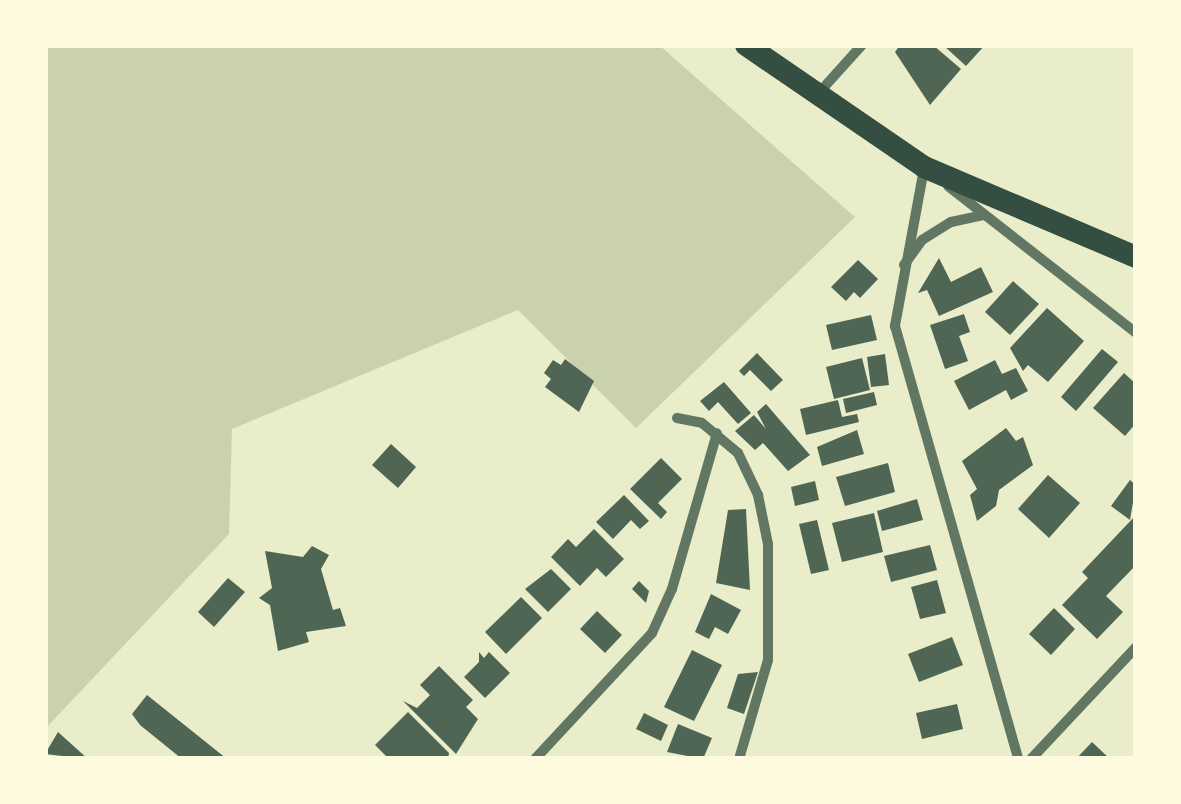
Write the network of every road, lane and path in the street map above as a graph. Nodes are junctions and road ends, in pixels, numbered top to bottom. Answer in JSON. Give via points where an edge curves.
{"nodes":[{"id":1,"x":746,"y":45,"type":"edge"},
{"id":2,"x":862,"y":45,"type":"edge"},
{"id":3,"x":816,"y":96,"type":"junction"},
{"id":4,"x":924,"y":167,"type":"junction"},
{"id":5,"x":984,"y":215,"type":"junction"},
{"id":6,"x":1136,"y":257,"type":"edge"},
{"id":7,"x":902,"y":268,"type":"junction"},
{"id":8,"x":1136,"y":333,"type":"edge"},
{"id":9,"x":677,"y":418,"type":"dead end"},
{"id":10,"x":717,"y":434,"type":"junction"},
{"id":11,"x":1136,"y":647,"type":"edge"},
{"id":12,"x":534,"y":759,"type":"edge"},
{"id":13,"x":739,"y":759,"type":"edge"},
{"id":14,"x":1018,"y":759,"type":"edge"},
{"id":15,"x":1032,"y":759,"type":"edge"}],
"edges":[{"from":1,"to":3,"type":"main road"},
{"from":2,"to":3,"type":"street"},
{"from":3,"to":4,"type":"main road"},
{"from":4,"to":5,"type":"street"},
{"from":4,"to":6,"type":"main road"},
{"from":4,"to":7,"type":"street"},
{"from":5,"to":7,"type":"street","via":[[951,222],[922,240]]},
{"from":5,"to":8,"type":"street"},
{"from":7,"to":14,"type":"street","via":[[899,347]]},
{"from":9,"to":10,"type":"street"},
{"from":10,"to":12,"type":"street","via":[[672,589],[652,633]]},
{"from":10,"to":13,"type":"street","via":[[738,454],[758,495],[768,544],[768,660]]},
{"from":11,"to":15,"type":"street"}]}
